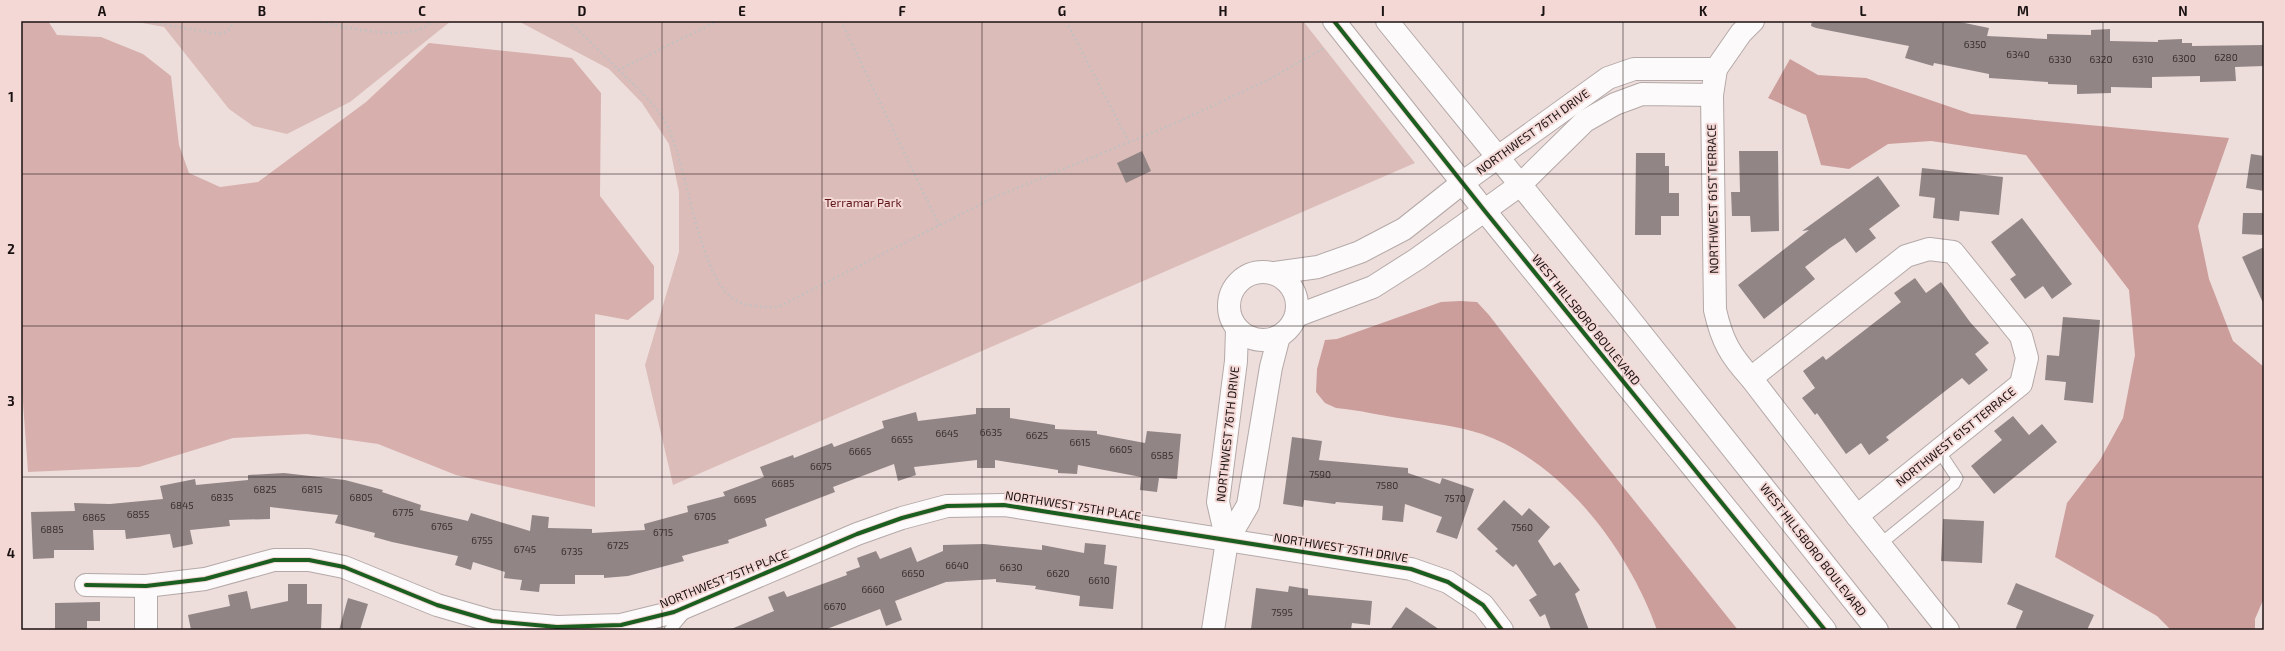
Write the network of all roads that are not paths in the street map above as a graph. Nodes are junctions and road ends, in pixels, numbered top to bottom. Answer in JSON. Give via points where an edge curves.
{"nodes":[{"id":1,"x":1334,"y":21,"type":"edge"},
{"id":2,"x":1387,"y":21,"type":"edge"},
{"id":3,"x":1753,"y":21,"type":"edge"},
{"id":4,"x":1716,"y":69,"type":"junction"},
{"id":5,"x":1712,"y":95,"type":"junction"},
{"id":6,"x":1497,"y":158,"type":"junction"},
{"id":7,"x":1462,"y":183,"type":"junction"},
{"id":8,"x":1520,"y":185,"type":"junction"},
{"id":9,"x":1484,"y":210,"type":"junction"},
{"id":10,"x":1275,"y":273,"type":"junction"},
{"id":11,"x":1296,"y":316,"type":"junction"},
{"id":12,"x":1237,"y":329,"type":"junction"},
{"id":13,"x":1279,"y":336,"type":"junction"},
{"id":14,"x":1751,"y":378,"type":"junction"},
{"id":15,"x":1229,"y":414,"type":"junction"},
{"id":16,"x":1262,"y":420,"type":"junction"},
{"id":17,"x":1939,"y":451,"type":"junction"},
{"id":18,"x":1856,"y":516,"type":"junction"},
{"id":19,"x":1227,"y":541,"type":"junction"},
{"id":20,"x":1879,"y":544,"type":"junction"},
{"id":21,"x":86,"y":585,"type":"dead end"},
{"id":22,"x":146,"y":586,"type":"junction"},
{"id":23,"x":692,"y":605,"type":"junction"},
{"id":24,"x":472,"y":622,"type":"edge"},
{"id":25,"x":146,"y":630,"type":"edge"},
{"id":26,"x":670,"y":630,"type":"edge"},
{"id":27,"x":1214,"y":630,"type":"edge"},
{"id":28,"x":1502,"y":630,"type":"edge"},
{"id":29,"x":1825,"y":630,"type":"edge"},
{"id":30,"x":1877,"y":630,"type":"edge"},
{"id":31,"x":1948,"y":630,"type":"edge"}],
"edges":[{"from":1,"to":7,"type":"street","name":"WEST HILLSBORO BOULEVARD"},
{"from":2,"to":6,"type":"street","name":"WEST HILLSBORO BOULEVARD"},
{"from":3,"to":4,"type":"street","name":"NORTHWEST 61ST TERRACE","via":[[1741,33]]},
{"from":4,"to":5,"type":"street","name":"NORTHWEST 61ST TERRACE"},
{"from":4,"to":6,"type":"street","name":"NORTHWEST 76TH DRIVE","via":[[1634,69],[1608,78]]},
{"from":5,"to":8,"type":"street","name":"NORTHWEST 76TH DRIVE","via":[[1642,94],[1615,104],[1585,122]]},
{"from":5,"to":14,"type":"street","name":"NORTHWEST 61ST TERRACE","via":[[1715,310],[1721,336],[1735,361]]},
{"from":6,"to":7,"type":"street","name":"NORTHWEST 76TH DRIVE"},
{"from":6,"to":8,"type":"street","name":"WEST HILLSBORO BOULEVARD"},
{"from":7,"to":9,"type":"street","name":"WEST HILLSBORO BOULEVARD"},
{"from":7,"to":10,"type":"street","name":"NORTHWEST 76TH DRIVE","via":[[1404,229],[1360,252],[1318,267]]},
{"from":8,"to":9,"type":"street","name":"NORTHWEST 76TH DRIVE"},
{"from":8,"to":30,"type":"street","name":"WEST HILLSBORO BOULEVARD"},
{"from":9,"to":11,"type":"street","name":"NORTHWEST 76TH DRIVE","via":[[1373,287]]},
{"from":9,"to":29,"type":"street","name":"WEST HILLSBORO BOULEVARD"},
{"from":10,"to":11,"type":"street","via":[[1285,278],[1296,295]]},
{"from":10,"to":12,"type":"street","via":[[1252,272],[1234,286],[1228,308]]},
{"from":11,"to":13,"type":"street","via":[[1287,331]]},
{"from":12,"to":13,"type":"street","via":[[1257,340]]},
{"from":12,"to":15,"type":"street","name":"NORTHWEST 76TH DRIVE","via":[[1236,361]]},
{"from":13,"to":16,"type":"street"},
{"from":14,"to":17,"type":"street","name":"NORTHWEST 61ST TERRACE","via":[[1906,256],[1930,249],[1953,252],[2021,336],[2027,358],[2021,384]]},
{"from":14,"to":18,"type":"street","name":"NORTHWEST 61ST TERRACE"},
{"from":15,"to":16,"type":"street"},
{"from":15,"to":19,"type":"street","name":"NORTHWEST 76TH DRIVE","via":[[1218,502]]},
{"from":16,"to":19,"type":"street","via":[[1248,505]]},
{"from":17,"to":18,"type":"street","name":"NORTHWEST 61ST TERRACE"},
{"from":17,"to":20,"type":"lane","via":[[1957,478],[1954,484]]},
{"from":18,"to":20,"type":"street","name":"NORTHWEST 61ST TERRACE"},
{"from":19,"to":23,"type":"street","name":"NORTHWEST 75TH PLACE","via":[[1004,505],[947,506],[856,534]]},
{"from":19,"to":27,"type":"street"},
{"from":19,"to":28,"type":"street","name":"NORTHWEST 75TH DRIVE","via":[[1411,569],[1448,582],[1483,605]]},
{"from":20,"to":31,"type":"street","name":"NORTHWEST 61ST TERRACE"},
{"from":21,"to":22,"type":"street","name":"NORTHWEST 75TH PLACE"},
{"from":22,"to":24,"type":"street","name":"NORTHWEST 75TH PLACE","via":[[205,579],[274,560],[309,560],[344,567],[438,605]]},
{"from":22,"to":25,"type":"street"},
{"from":23,"to":24,"type":"street","name":"NORTHWEST 75TH PLACE","via":[[621,625],[557,627],[492,621]]},
{"from":23,"to":26,"type":"lane"}]}
